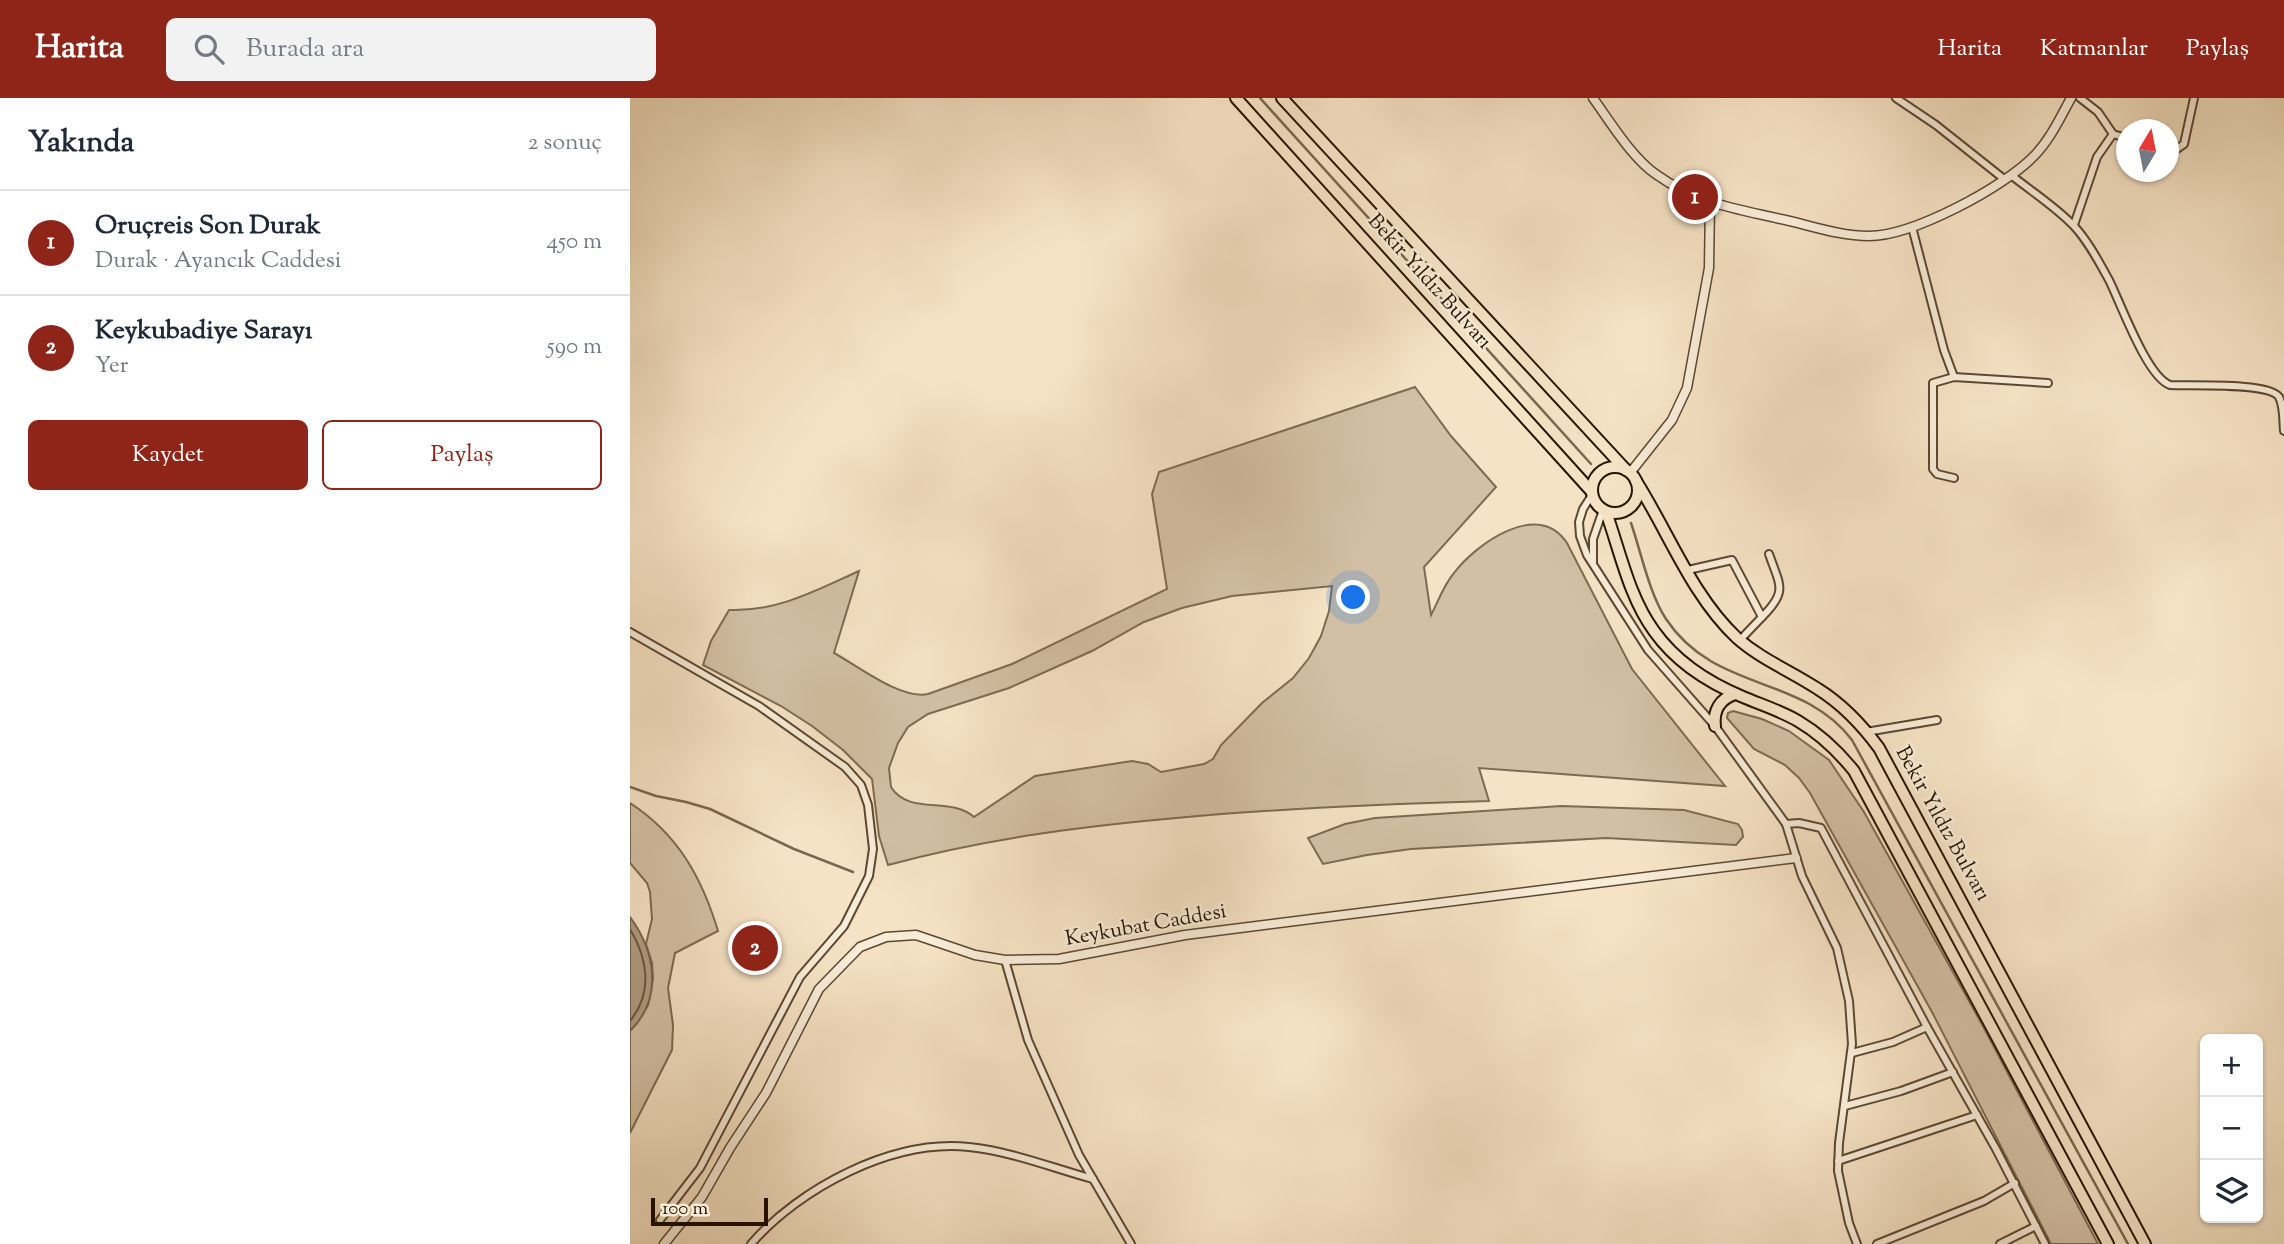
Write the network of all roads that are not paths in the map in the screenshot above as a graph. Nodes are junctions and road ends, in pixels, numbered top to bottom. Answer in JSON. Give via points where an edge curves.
{"nodes":[{"id":1,"x":1236,"y":98,"type":"edge"},
{"id":2,"x":1282,"y":98,"type":"edge"},
{"id":3,"x":1593,"y":98,"type":"edge"},
{"id":4,"x":1896,"y":98,"type":"edge"},
{"id":5,"x":2071,"y":98,"type":"edge"},
{"id":6,"x":2080,"y":98,"type":"edge"},
{"id":7,"x":2194,"y":98,"type":"edge"},
{"id":8,"x":2113,"y":134,"type":"junction"},
{"id":9,"x":2116,"y":135,"type":"edge"},
{"id":10,"x":2179,"y":148,"type":"edge"},
{"id":11,"x":2007,"y":177,"type":"junction"},
{"id":12,"x":1710,"y":203,"type":"junction"},
{"id":13,"x":2074,"y":225,"type":"junction"},
{"id":14,"x":1912,"y":228,"type":"junction"},
{"id":15,"x":1954,"y":377,"type":"junction"},
{"id":16,"x":2048,"y":383,"type":"dead end"},
{"id":17,"x":2284,"y":431,"type":"edge"},
{"id":18,"x":1631,"y":475,"type":"junction"},
{"id":19,"x":1954,"y":478,"type":"dead end"},
{"id":20,"x":1592,"y":493,"type":"junction"},
{"id":21,"x":1604,"y":511,"type":"junction"},
{"id":22,"x":1769,"y":554,"type":"dead end"},
{"id":23,"x":1595,"y":567,"type":"junction"},
{"id":24,"x":1688,"y":570,"type":"junction"},
{"id":25,"x":1762,"y":617,"type":"junction"},
{"id":26,"x":630,"y":632,"type":"edge"},
{"id":27,"x":1740,"y":640,"type":"junction"},
{"id":28,"x":1735,"y":694,"type":"junction"},
{"id":29,"x":1937,"y":720,"type":"dead end"},
{"id":30,"x":1715,"y":726,"type":"junction"},
{"id":31,"x":1866,"y":732,"type":"junction"},
{"id":32,"x":1786,"y":824,"type":"junction"},
{"id":33,"x":1796,"y":858,"type":"junction"},
{"id":34,"x":1005,"y":960,"type":"junction"},
{"id":35,"x":1927,"y":1027,"type":"junction"},
{"id":36,"x":1852,"y":1052,"type":"junction"},
{"id":37,"x":1953,"y":1072,"type":"junction"},
{"id":38,"x":1845,"y":1106,"type":"junction"},
{"id":39,"x":1977,"y":1115,"type":"junction"},
{"id":40,"x":1838,"y":1161,"type":"junction"},
{"id":41,"x":1093,"y":1179,"type":"junction"},
{"id":42,"x":2015,"y":1184,"type":"junction"},
{"id":43,"x":660,"y":1220,"type":"dead end"},
{"id":44,"x":2036,"y":1226,"type":"junction"},
{"id":45,"x":664,"y":1244,"type":"edge"},
{"id":46,"x":751,"y":1244,"type":"edge"},
{"id":47,"x":1131,"y":1244,"type":"edge"},
{"id":48,"x":1857,"y":1244,"type":"edge"},
{"id":49,"x":1877,"y":1244,"type":"edge"},
{"id":50,"x":2000,"y":1244,"type":"edge"},
{"id":51,"x":2045,"y":1244,"type":"edge"},
{"id":52,"x":2108,"y":1244,"type":"edge"},
{"id":53,"x":2145,"y":1244,"type":"edge"}],
"edges":[{"from":1,"to":20,"type":"main road","name":"Bekir Yıldız Bulvarı"},
{"from":2,"to":18,"type":"main road","name":"Bekir Yıldız Bulvarı"},
{"from":3,"to":12,"type":"street","via":[[1654,173]]},
{"from":4,"to":11,"type":"street"},
{"from":5,"to":11,"type":"street","via":[[2040,149]]},
{"from":6,"to":8,"type":"street"},
{"from":7,"to":10,"type":"street","via":[[2184,144]]},
{"from":8,"to":9,"type":"street"},
{"from":8,"to":13,"type":"street","via":[[2097,158]]},
{"from":11,"to":13,"type":"street"},
{"from":11,"to":14,"type":"street"},
{"from":12,"to":14,"type":"street","via":[[1839,233],[1878,235]]},
{"from":12,"to":18,"type":"street","via":[[1709,268],[1690,380],[1672,420]]},
{"from":13,"to":17,"type":"street","via":[[2109,280],[2157,378],[2170,385],[2241,386],[2273,392],[2281,401]]},
{"from":14,"to":15,"type":"street"},
{"from":15,"to":16,"type":"street"},
{"from":15,"to":19,"type":"street","via":[[1936,381],[1931,387],[1933,469]]},
{"from":18,"to":20,"type":"main road","via":[[1611,468],[1601,472]]},
{"from":18,"to":21,"type":"main road","via":[[1638,491],[1633,506],[1619,513]]},
{"from":18,"to":24,"type":"main road","name":"Bekir Yıldız Bulvarı"},
{"from":20,"to":21,"type":"main road"},
{"from":20,"to":23,"type":"street","via":[[1579,529],[1584,550]]},
{"from":21,"to":23,"type":"street","via":[[1592,545]]},
{"from":21,"to":28,"type":"main road","via":[[1634,594],[1654,631],[1693,670]]},
{"from":22,"to":25,"type":"street","via":[[1780,595]]},
{"from":23,"to":30,"type":"street","via":[[1648,650]]},
{"from":24,"to":25,"type":"street","via":[[1732,560]]},
{"from":24,"to":27,"type":"main road","name":"Bekir Yıldız Bulvarı","via":[[1714,613]]},
{"from":25,"to":27,"type":"street"},
{"from":26,"to":43,"type":"street","via":[[759,706],[845,767],[864,791],[873,836],[869,876],[845,926],[800,977],[700,1168]]},
{"from":27,"to":31,"type":"main road","name":"Bekir Yıldız Bulvarı","via":[[1830,697]]},
{"from":28,"to":30,"type":"main road","via":[[1717,707]]},
{"from":28,"to":52,"type":"main road","via":[[1811,729],[1854,771]]},
{"from":29,"to":31,"type":"street"},
{"from":30,"to":32,"type":"street"},
{"from":31,"to":53,"type":"main road","name":"Bekir Yıldız Bulvarı","via":[[1886,760]]},
{"from":32,"to":33,"type":"street"},
{"from":32,"to":35,"type":"street","via":[[1821,828]]},
{"from":33,"to":34,"type":"street","name":"Keykubat Caddesi","via":[[1185,935],[1059,959]]},
{"from":33,"to":36,"type":"street","via":[[1841,960]]},
{"from":34,"to":41,"type":"street","via":[[1028,1040]]},
{"from":34,"to":45,"type":"street","name":"Keykubat Caddesi","via":[[916,935],[886,937],[860,947],[819,989],[766,1093],[702,1197]]},
{"from":35,"to":36,"type":"street"},
{"from":35,"to":37,"type":"street"},
{"from":36,"to":38,"type":"street"},
{"from":37,"to":38,"type":"street"},
{"from":37,"to":39,"type":"street"},
{"from":38,"to":40,"type":"street"},
{"from":39,"to":40,"type":"street"},
{"from":39,"to":42,"type":"street"},
{"from":40,"to":48,"type":"street"},
{"from":41,"to":46,"type":"street","via":[[983,1149],[948,1145],[914,1149],[828,1184],[787,1210]]},
{"from":41,"to":47,"type":"street"},
{"from":42,"to":44,"type":"street"},
{"from":42,"to":49,"type":"street"},
{"from":44,"to":50,"type":"street"},
{"from":44,"to":51,"type":"street"}]}
